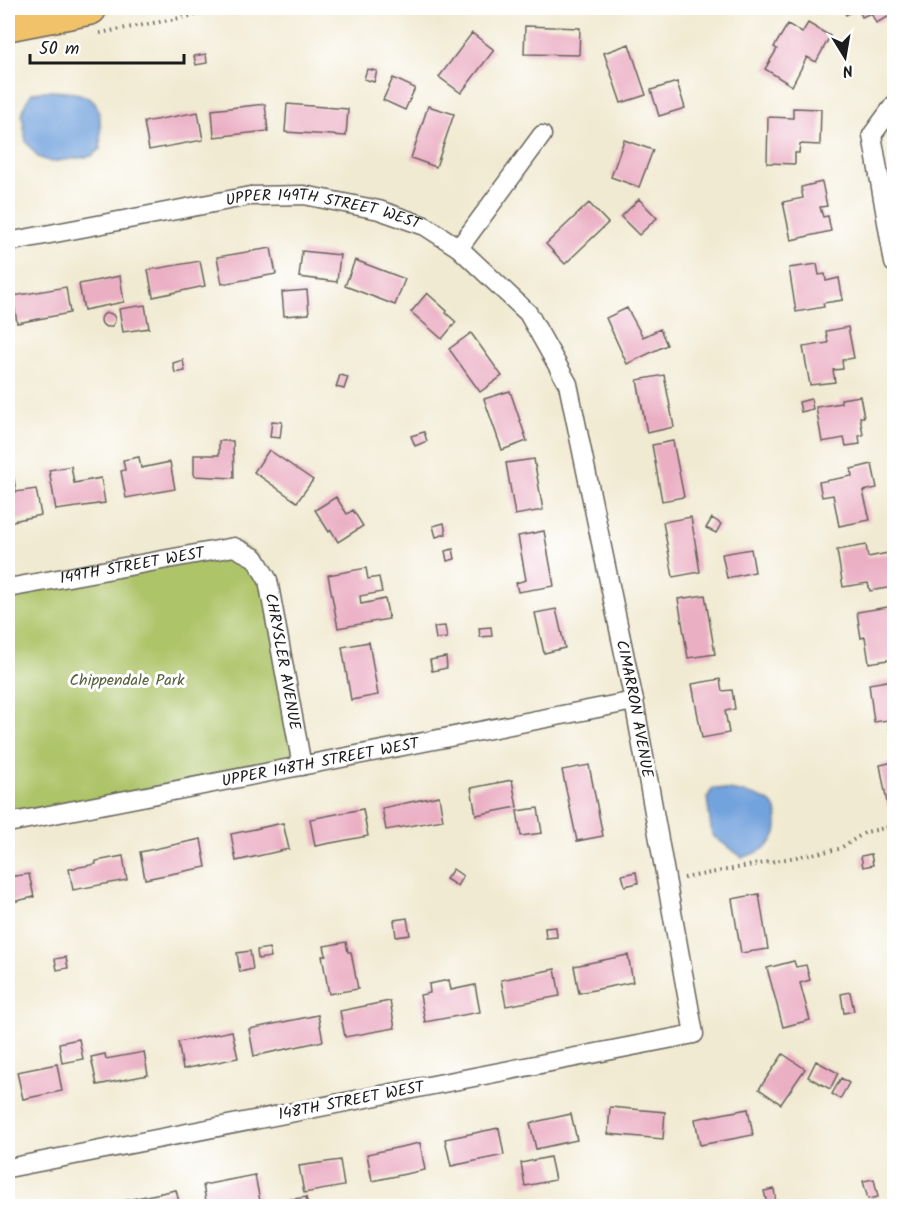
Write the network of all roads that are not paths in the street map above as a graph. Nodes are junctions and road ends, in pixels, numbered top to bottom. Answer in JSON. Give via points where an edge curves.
{"nodes":[{"id":1,"x":94,"y":21,"type":"edge"},
{"id":2,"x":8,"y":24,"type":"edge"},
{"id":3,"x":894,"y":105,"type":"edge"},
{"id":4,"x":542,"y":135,"type":"dead end"},
{"id":5,"x":8,"y":242,"type":"edge"},
{"id":6,"x":459,"y":248,"type":"junction"},
{"id":7,"x":894,"y":263,"type":"edge"},
{"id":8,"x":568,"y":384,"type":"joint"},
{"id":9,"x":255,"y":558,"type":"joint"},
{"id":10,"x":8,"y":588,"type":"edge"},
{"id":11,"x":634,"y":702,"type":"junction"},
{"id":12,"x":302,"y":766,"type":"junction"},
{"id":13,"x":8,"y":823,"type":"edge"},
{"id":14,"x":694,"y":1034,"type":"joint"},
{"id":15,"x":8,"y":1168,"type":"edge"}],
"edges":[{"from":1,"to":2,"type":"highway"},
{"from":3,"to":7,"type":"street","via":[[872,135]]},
{"from":4,"to":6,"type":"street"},
{"from":5,"to":6,"type":"street","name":"UPPER 149TH STREET WEST","via":[[250,196],[304,195],[379,210],[425,226]]},
{"from":6,"to":8,"type":"street","name":"UPPER 149TH STREET WEST","via":[[528,313]]},
{"from":8,"to":11,"type":"street","name":"CIMARRON AVENUE"},
{"from":9,"to":10,"type":"street","name":"149TH STREET WEST","via":[[234,547]]},
{"from":9,"to":12,"type":"street","name":"CHRYSLER AVENUE","via":[[268,580]]},
{"from":11,"to":12,"type":"street","name":"UPPER 148TH STREET WEST"},
{"from":11,"to":14,"type":"street","name":"CIMARRON AVENUE"},
{"from":12,"to":13,"type":"street","name":"UPPER 148TH STREET WEST"},
{"from":14,"to":15,"type":"street","name":"148TH STREET WEST"}]}
